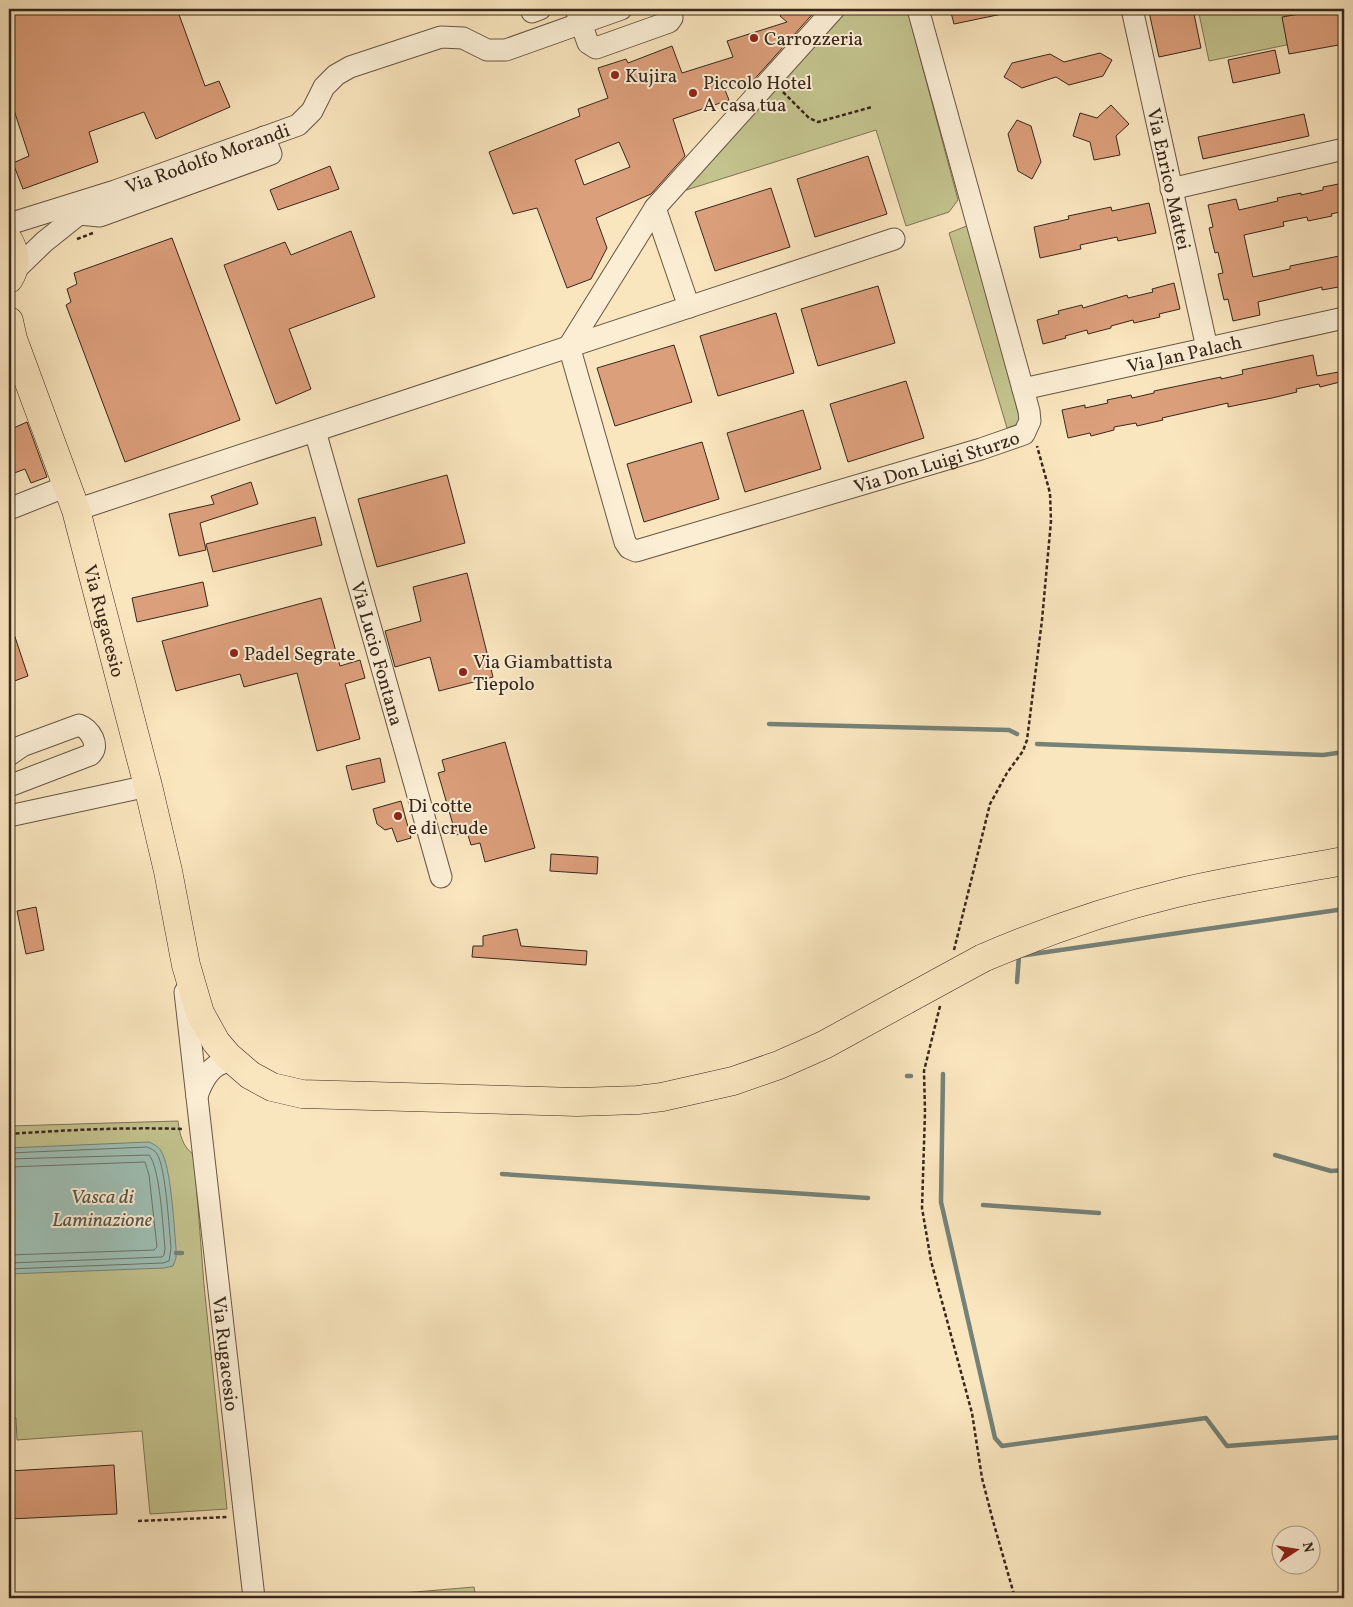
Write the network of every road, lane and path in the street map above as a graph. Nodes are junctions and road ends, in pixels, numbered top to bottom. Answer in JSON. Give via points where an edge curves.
{"nodes":[{"id":1,"x":621,"y":9,"type":"edge"},
{"id":2,"x":668,"y":9,"type":"edge"},
{"id":3,"x":834,"y":9,"type":"edge"},
{"id":4,"x":918,"y":9,"type":"edge"},
{"id":5,"x":1132,"y":9,"type":"edge"},
{"id":6,"x":578,"y":16,"type":"edge"},
{"id":7,"x":771,"y":80,"type":"junction"},
{"id":8,"x":872,"y":107,"type":"dead end"},
{"id":9,"x":1344,"y":149,"type":"edge"},
{"id":10,"x":236,"y":157,"type":"junction"},
{"id":11,"x":1171,"y":189,"type":"junction"},
{"id":12,"x":115,"y":191,"type":"junction"},
{"id":13,"x":655,"y":208,"type":"junction"},
{"id":14,"x":79,"y":214,"type":"junction"},
{"id":15,"x":9,"y":224,"type":"edge"},
{"id":16,"x":894,"y":238,"type":"dead end"},
{"id":17,"x":9,"y":241,"type":"edge"},
{"id":18,"x":10,"y":282,"type":"edge"},
{"id":19,"x":689,"y":307,"type":"junction"},
{"id":20,"x":1344,"y":318,"type":"edge"},
{"id":21,"x":10,"y":331,"type":"edge"},
{"id":22,"x":569,"y":346,"type":"junction"},
{"id":23,"x":1207,"y":348,"type":"junction"},
{"id":24,"x":1023,"y":389,"type":"junction"},
{"id":25,"x":1030,"y":420,"type":"junction"},
{"id":26,"x":315,"y":431,"type":"junction"},
{"id":27,"x":72,"y":498,"type":"junction"},
{"id":28,"x":9,"y":509,"type":"edge"},
{"id":29,"x":9,"y":755,"type":"edge"},
{"id":30,"x":9,"y":786,"type":"edge"},
{"id":31,"x":148,"y":786,"type":"junction"},
{"id":32,"x":9,"y":816,"type":"edge"},
{"id":33,"x":979,"y":842,"type":"dead end"},
{"id":34,"x":1344,"y":861,"type":"edge"},
{"id":35,"x":441,"y":877,"type":"dead end"},
{"id":36,"x":175,"y":909,"type":"junction"},
{"id":37,"x":228,"y":1063,"type":"junction"},
{"id":38,"x":924,"y":1071,"type":"dead end"},
{"id":39,"x":198,"y":1102,"type":"junction"},
{"id":40,"x":200,"y":1129,"type":"junction"},
{"id":41,"x":9,"y":1134,"type":"edge"},
{"id":42,"x":245,"y":1516,"type":"junction"},
{"id":43,"x":138,"y":1521,"type":"dead end"},
{"id":44,"x":254,"y":1598,"type":"edge"},
{"id":45,"x":1015,"y":1598,"type":"edge"}],
"edges":[{"from":1,"to":6,"type":"street"},
{"from":2,"to":6,"type":"street","via":[[672,18],[669,22],[596,48],[588,43]]},
{"from":3,"to":7,"type":"street"},
{"from":4,"to":24,"type":"street","name":"Via Don Luigi Sturzo"},
{"from":5,"to":11,"type":"street","name":"Via Enrico Mattei"},
{"from":6,"to":10,"type":"street","name":"Via Rodolfo Morandi","via":[[506,50],[487,50],[463,38],[440,37],[350,67],[324,87],[312,111],[298,125],[268,146]]},
{"from":7,"to":8,"type":"path","via":[[809,118],[818,122]]},
{"from":7,"to":13,"type":"street"},
{"from":9,"to":11,"type":"street"},
{"from":10,"to":12,"type":"street","name":"Via Rodolfo Morandi"},
{"from":10,"to":14,"type":"street","name":"Via Rodolfo Morandi","via":[[100,216]]},
{"from":11,"to":23,"type":"street","name":"Via Enrico Mattei"},
{"from":12,"to":14,"type":"street","name":"Via Rodolfo Morandi"},
{"from":12,"to":15,"type":"street","name":"Via Rodolfo Morandi"},
{"from":13,"to":19,"type":"street"},
{"from":13,"to":22,"type":"street"},
{"from":14,"to":18,"type":"street","name":"Via Rodolfo Morandi","via":[[38,246]]},
{"from":16,"to":19,"type":"street"},
{"from":17,"to":18,"type":"main road","via":[[15,262]]},
{"from":19,"to":22,"type":"street"},
{"from":20,"to":23,"type":"street","name":"Via Jan Palach"},
{"from":21,"to":27,"type":"main road","name":"Via Rugacesio"},
{"from":22,"to":25,"type":"street","name":"Via Don Luigi Sturzo","via":[[625,542],[632,550],[1019,437]]},
{"from":22,"to":26,"type":"street"},
{"from":23,"to":24,"type":"street","name":"Via Jan Palach"},
{"from":24,"to":25,"type":"street","name":"Via Don Luigi Sturzo"},
{"from":25,"to":33,"type":"path","via":[[1051,506],[1039,645],[1027,740],[990,804]]},
{"from":26,"to":27,"type":"street"},
{"from":26,"to":35,"type":"street","name":"Via Lucio Fontana"},
{"from":27,"to":28,"type":"street"},
{"from":27,"to":31,"type":"main road","name":"Via Rugacesio"},
{"from":29,"to":30,"type":"street","via":[[22,746],[78,725],[89,732],[94,746],[90,755]]},
{"from":31,"to":32,"type":"street"},
{"from":31,"to":36,"type":"main road","name":"Via Rugacesio"},
{"from":34,"to":37,"type":"main road","name":"Via Rugacesio","bridge":true,"via":[[1179,892],[1060,928],[983,958],[824,1045],[772,1068],[710,1087],[638,1100],[577,1102],[302,1094],[265,1084]]},
{"from":36,"to":37,"type":"main road","name":"Via Rugacesio","via":[[186,966],[200,1014]]},
{"from":36,"to":39,"type":"street","name":"Via Rugacesio"},
{"from":37,"to":39,"type":"street","via":[[209,1072]]},
{"from":38,"to":45,"type":"path","via":[[922,1208],[931,1261],[972,1413],[982,1478]]},
{"from":39,"to":40,"type":"street","name":"Via Rugacesio"},
{"from":40,"to":41,"type":"path","via":[[134,1128]]},
{"from":40,"to":42,"type":"street","name":"Via Rugacesio"},
{"from":42,"to":43,"type":"path"},
{"from":42,"to":44,"type":"street","name":"Via Rugacesio"}]}
